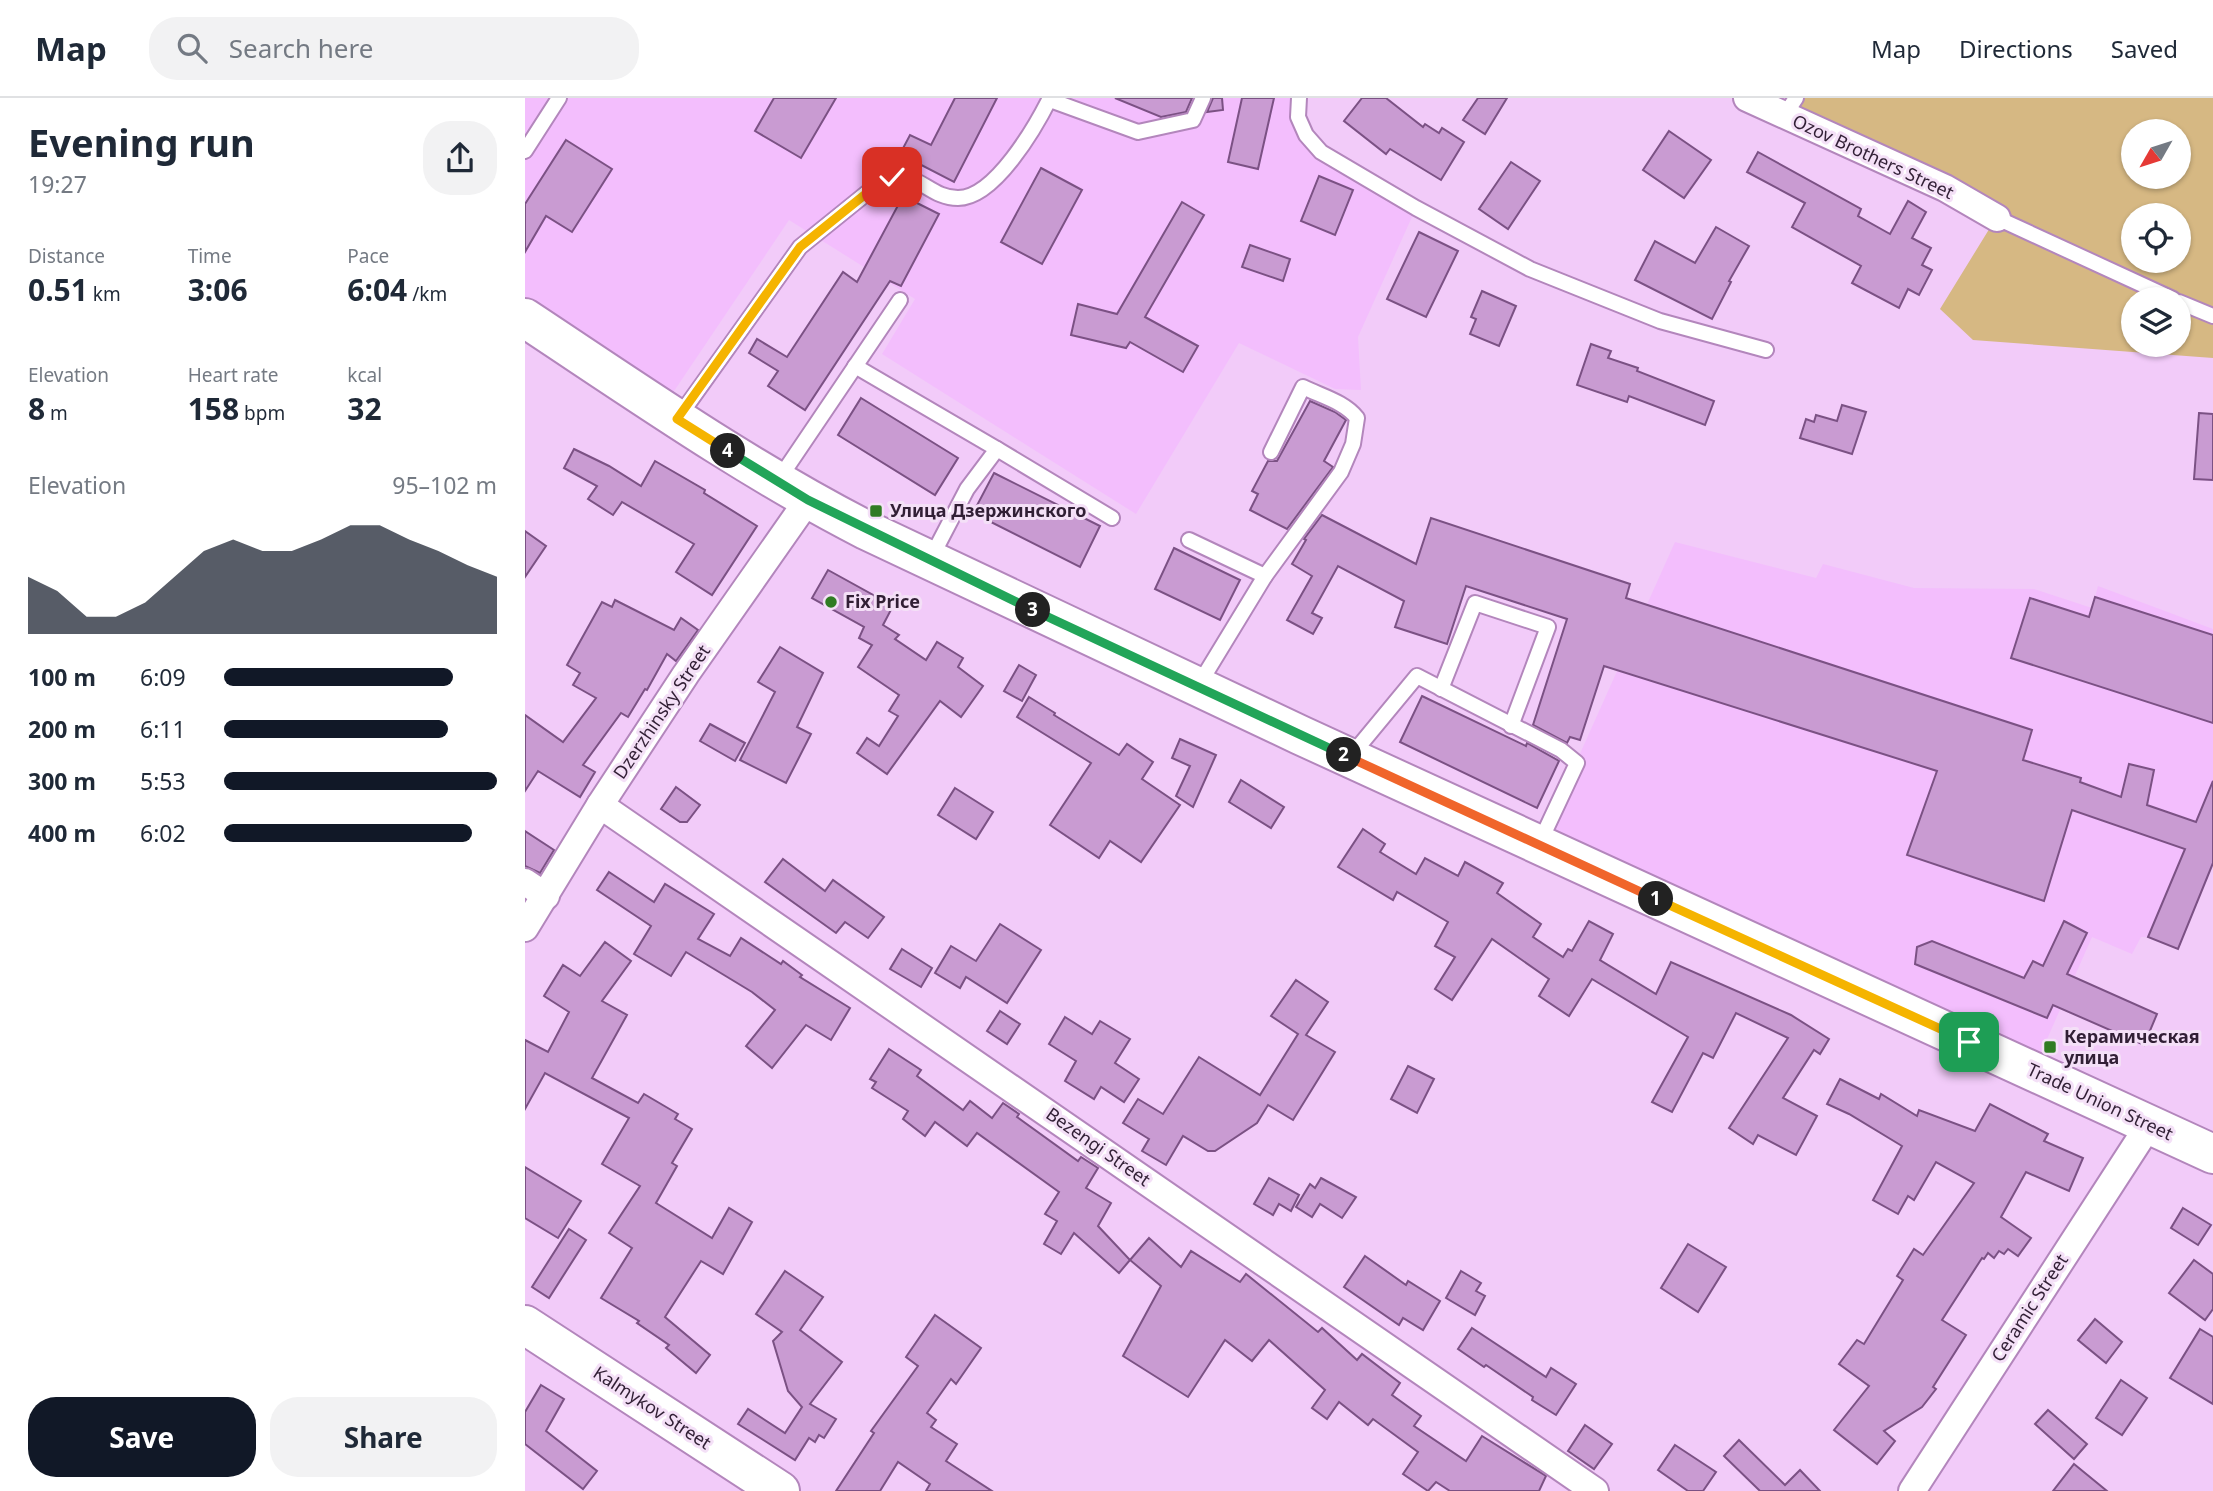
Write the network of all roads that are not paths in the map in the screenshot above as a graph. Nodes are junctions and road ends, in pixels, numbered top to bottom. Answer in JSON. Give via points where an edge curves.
{"nodes":[{"id":1,"x":559,"y":98,"type":"edge"},
{"id":2,"x":1203,"y":98,"type":"edge"},
{"id":3,"x":1299,"y":98,"type":"edge"},
{"id":4,"x":1747,"y":98,"type":"edge"},
{"id":5,"x":1050,"y":99,"type":"edge"},
{"id":6,"x":1790,"y":107,"type":"edge"},
{"id":7,"x":525,"y":151,"type":"edge"},
{"id":8,"x":1997,"y":218,"type":"joint"},
{"id":9,"x":2147,"y":287,"type":"edge"},
{"id":10,"x":900,"y":300,"type":"dead end"},
{"id":11,"x":2191,"y":307,"type":"edge"},
{"id":12,"x":2213,"y":316,"type":"edge"},
{"id":13,"x":525,"y":318,"type":"edge"},
{"id":14,"x":1766,"y":350,"type":"dead end"},
{"id":15,"x":855,"y":366,"type":"junction"},
{"id":16,"x":677,"y":419,"type":"junction"},
{"id":17,"x":997,"y":449,"type":"junction"},
{"id":18,"x":1271,"y":452,"type":"dead end"},
{"id":19,"x":792,"y":491,"type":"junction"},
{"id":20,"x":1112,"y":518,"type":"dead end"},
{"id":21,"x":1189,"y":540,"type":"dead end"},
{"id":22,"x":930,"y":561,"type":"junction"},
{"id":23,"x":1265,"y":576,"type":"junction"},
{"id":24,"x":1197,"y":687,"type":"junction"},
{"id":25,"x":1441,"y":689,"type":"junction"},
{"id":26,"x":1511,"y":726,"type":"junction"},
{"id":27,"x":1349,"y":758,"type":"junction"},
{"id":28,"x":600,"y":805,"type":"junction"},
{"id":29,"x":1539,"y":845,"type":"junction"},
{"id":30,"x":536,"y":889,"type":"edge"},
{"id":31,"x":525,"y":928,"type":"edge"},
{"id":32,"x":2149,"y":1125,"type":"junction"},
{"id":33,"x":2213,"y":1154,"type":"edge"},
{"id":34,"x":525,"y":1325,"type":"edge"},
{"id":35,"x":780,"y":1491,"type":"edge"},
{"id":36,"x":1595,"y":1491,"type":"edge"},
{"id":37,"x":1912,"y":1491,"type":"edge"}],
"edges":[{"from":1,"to":7,"type":"lane"},
{"from":2,"to":5,"type":"lane","via":[[1193,120],[1138,132]]},
{"from":3,"to":14,"type":"lane","via":[[1298,117],[1305,135],[1321,152],[1416,208],[1530,269],[1660,321]]},
{"from":4,"to":6,"type":"street","name":"Ozov Brothers Street"},
{"from":5,"to":16,"type":"lane","via":[[1011,161],[973,195],[958,198],[906,177],[892,177],[800,247]]},
{"from":6,"to":8,"type":"street","name":"Ozov Brothers Street"},
{"from":8,"to":9,"type":"lane"},
{"from":10,"to":15,"type":"lane"},
{"from":11,"to":12,"type":"lane"},
{"from":13,"to":16,"type":"street","name":"Trade Union Street"},
{"from":15,"to":17,"type":"lane"},
{"from":15,"to":19,"type":"lane"},
{"from":16,"to":19,"type":"street","name":"Trade Union Street"},
{"from":17,"to":20,"type":"lane"},
{"from":17,"to":22,"type":"lane","via":[[967,489]]},
{"from":18,"to":23,"type":"lane","via":[[1303,387],[1349,407],[1357,418],[1353,444],[1341,472]]},
{"from":19,"to":22,"type":"street","name":"Trade Union Street"},
{"from":19,"to":28,"type":"street","name":"Dzerzhinsky Street","via":[[686,674]]},
{"from":21,"to":23,"type":"lane"},
{"from":22,"to":24,"type":"street","name":"Trade Union Street"},
{"from":23,"to":24,"type":"lane"},
{"from":24,"to":27,"type":"street","name":"Trade Union Street"},
{"from":25,"to":26,"type":"lane"},
{"from":25,"to":26,"type":"lane","via":[[1475,603],[1548,627]]},
{"from":25,"to":27,"type":"lane","via":[[1417,676]]},
{"from":26,"to":29,"type":"lane","via":[[1561,750],[1577,763]]},
{"from":27,"to":29,"type":"street","name":"Trade Union Street"},
{"from":28,"to":30,"type":"street","name":"Dzerzhinsky Street"},
{"from":28,"to":36,"type":"street","name":"Bezengi Street"},
{"from":29,"to":32,"type":"street","name":"Trade Union Street"},
{"from":30,"to":31,"type":"street","name":"Dzerzhinsky Street"},
{"from":32,"to":33,"type":"street","name":"Trade Union Street"},
{"from":32,"to":37,"type":"street","name":"Ceramic Street"},
{"from":34,"to":35,"type":"street","name":"Kalmykov Street"}]}
